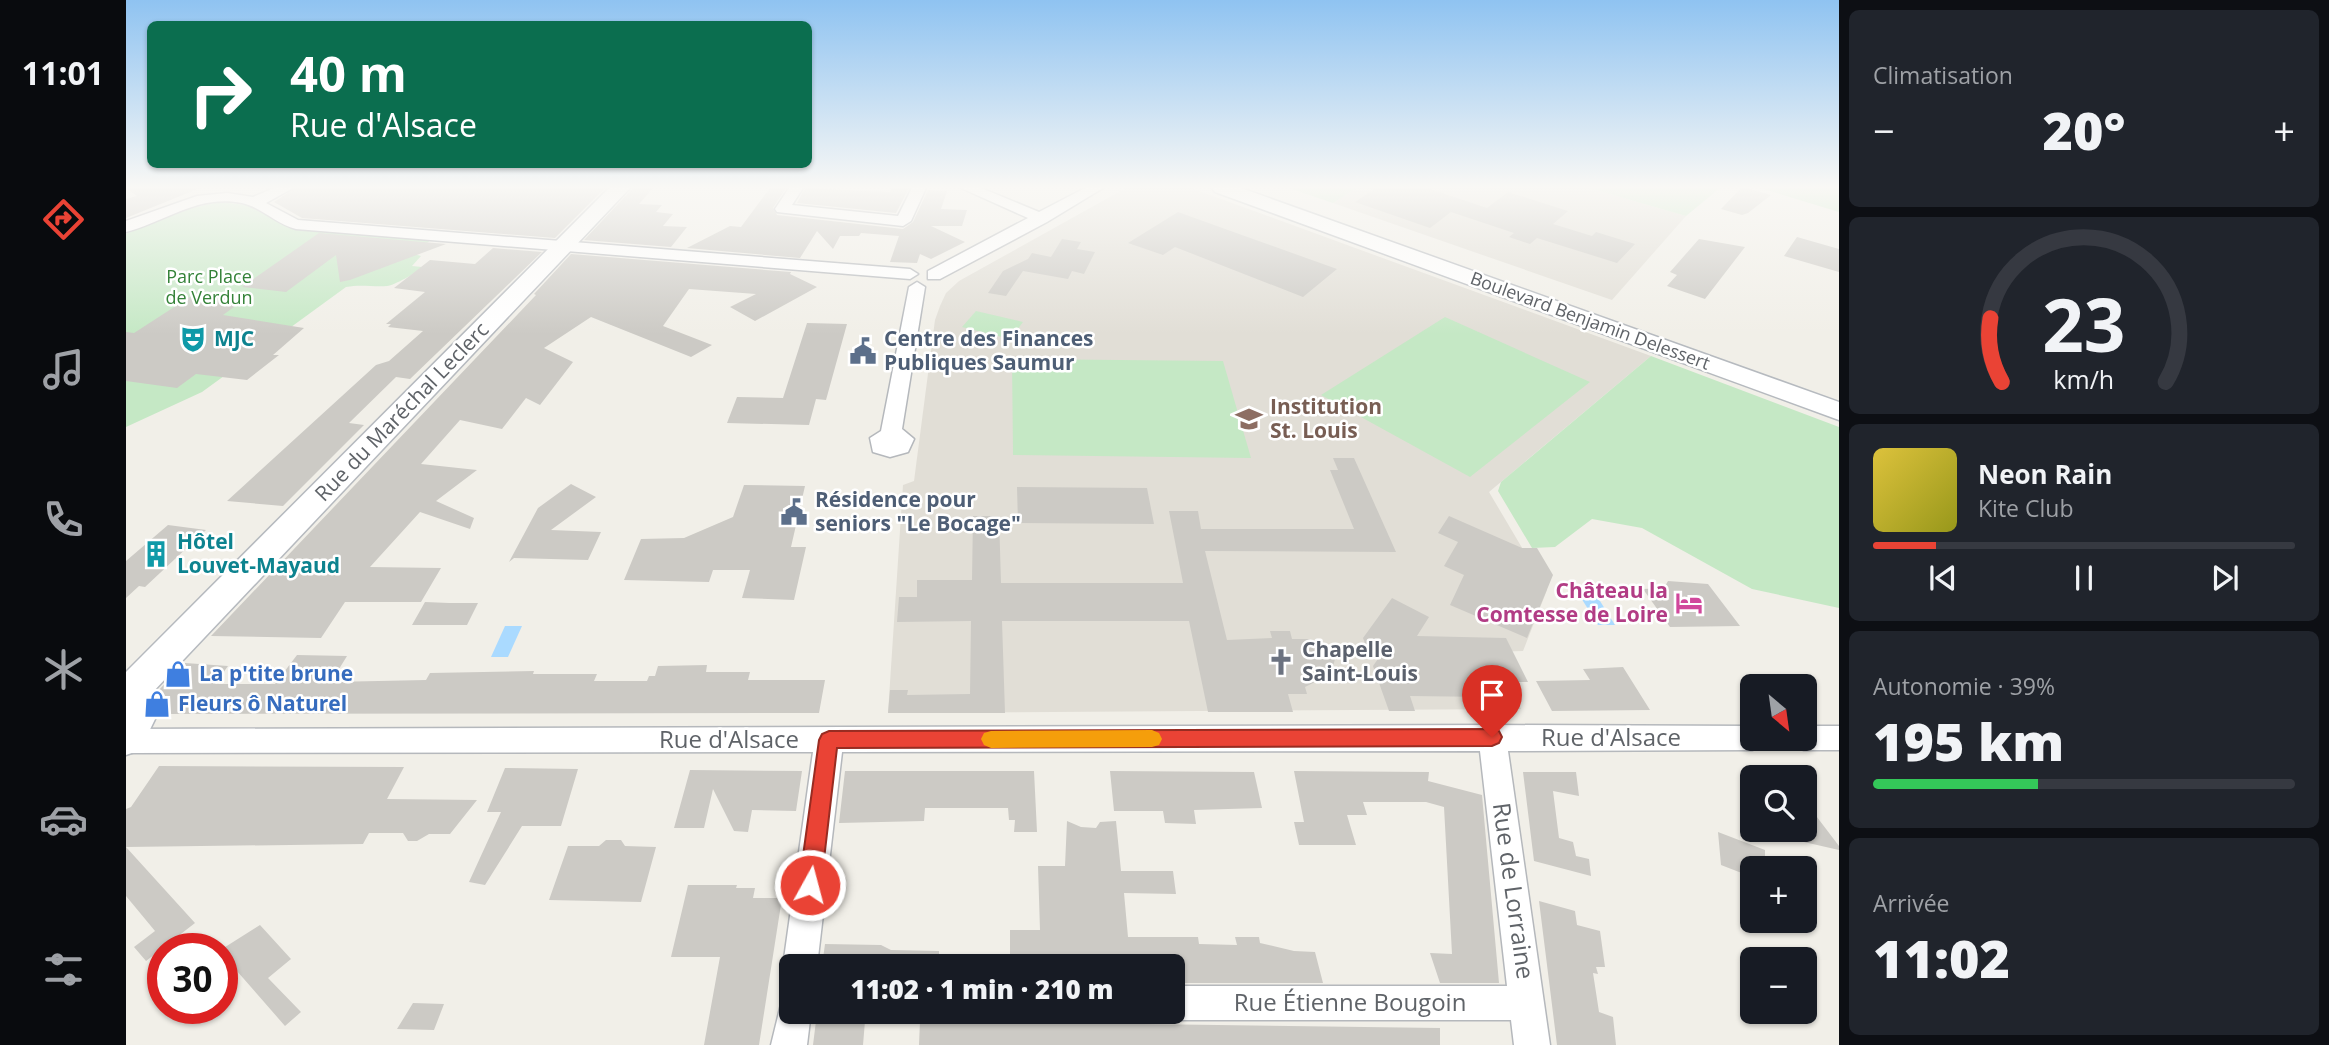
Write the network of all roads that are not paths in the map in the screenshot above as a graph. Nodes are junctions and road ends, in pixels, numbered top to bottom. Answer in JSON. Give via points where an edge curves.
{"nodes":[{"id":1,"x":468,"y":237,"type":"edge"},
{"id":2,"x":573,"y":237,"type":"edge"},
{"id":3,"x":1008,"y":237,"type":"edge"},
{"id":4,"x":1357,"y":237,"type":"edge"},
{"id":5,"x":1394,"y":237,"type":"edge"},
{"id":6,"x":566,"y":244,"type":"junction"},
{"id":7,"x":914,"y":281,"type":"junction"},
{"id":8,"x":1839,"y":395,"type":"edge"},
{"id":9,"x":1839,"y":412,"type":"edge"},
{"id":10,"x":891,"y":434,"type":"dead end"},
{"id":11,"x":126,"y":696,"type":"edge"},
{"id":12,"x":1492,"y":737,"type":"junction"},
{"id":13,"x":1740,"y":738,"type":"edge"},
{"id":14,"x":1817,"y":738,"type":"edge"},
{"id":15,"x":1839,"y":738,"type":"edge"},
{"id":16,"x":126,"y":740,"type":"edge"},
{"id":17,"x":829,"y":740,"type":"junction"},
{"id":18,"x":802,"y":954,"type":"edge"},
{"id":19,"x":1185,"y":1003,"type":"edge"},
{"id":20,"x":1528,"y":1003,"type":"junction"},
{"id":21,"x":792,"y":1024,"type":"edge"},
{"id":22,"x":789,"y":1045,"type":"edge"},
{"id":23,"x":1532,"y":1045,"type":"edge"}],
"edges":[{"from":1,"to":6,"type":"street"},
{"from":2,"to":6,"type":"main road","name":"Rue du Maréchal Leclerc"},
{"from":3,"to":7,"type":"street","via":[[934,275],[932,284]]},
{"from":4,"to":9,"type":"main road","name":"Boulevard Benjamin Delessert"},
{"from":5,"to":8,"type":"main road","name":"Boulevard Benjamin Delessert"},
{"from":6,"to":7,"type":"street"},
{"from":6,"to":11,"type":"main road","name":"Rue du Maréchal Leclerc"},
{"from":7,"to":10,"type":"street"},
{"from":11,"to":16,"type":"main road","via":[[136,702],[139,713]]},
{"from":12,"to":13,"type":"street","name":"Rue d'Alsace"},
{"from":12,"to":17,"type":"street","name":"Rue d'Alsace"},
{"from":12,"to":20,"type":"street","name":"Rue de Lorraine"},
{"from":14,"to":15,"type":"street"},
{"from":16,"to":17,"type":"street","name":"Rue d'Alsace"},
{"from":17,"to":18,"type":"street"},
{"from":19,"to":20,"type":"street","name":"Rue Étienne Bougoin"},
{"from":20,"to":23,"type":"street","name":"Rue de Lorraine"},
{"from":21,"to":22,"type":"street"}]}
